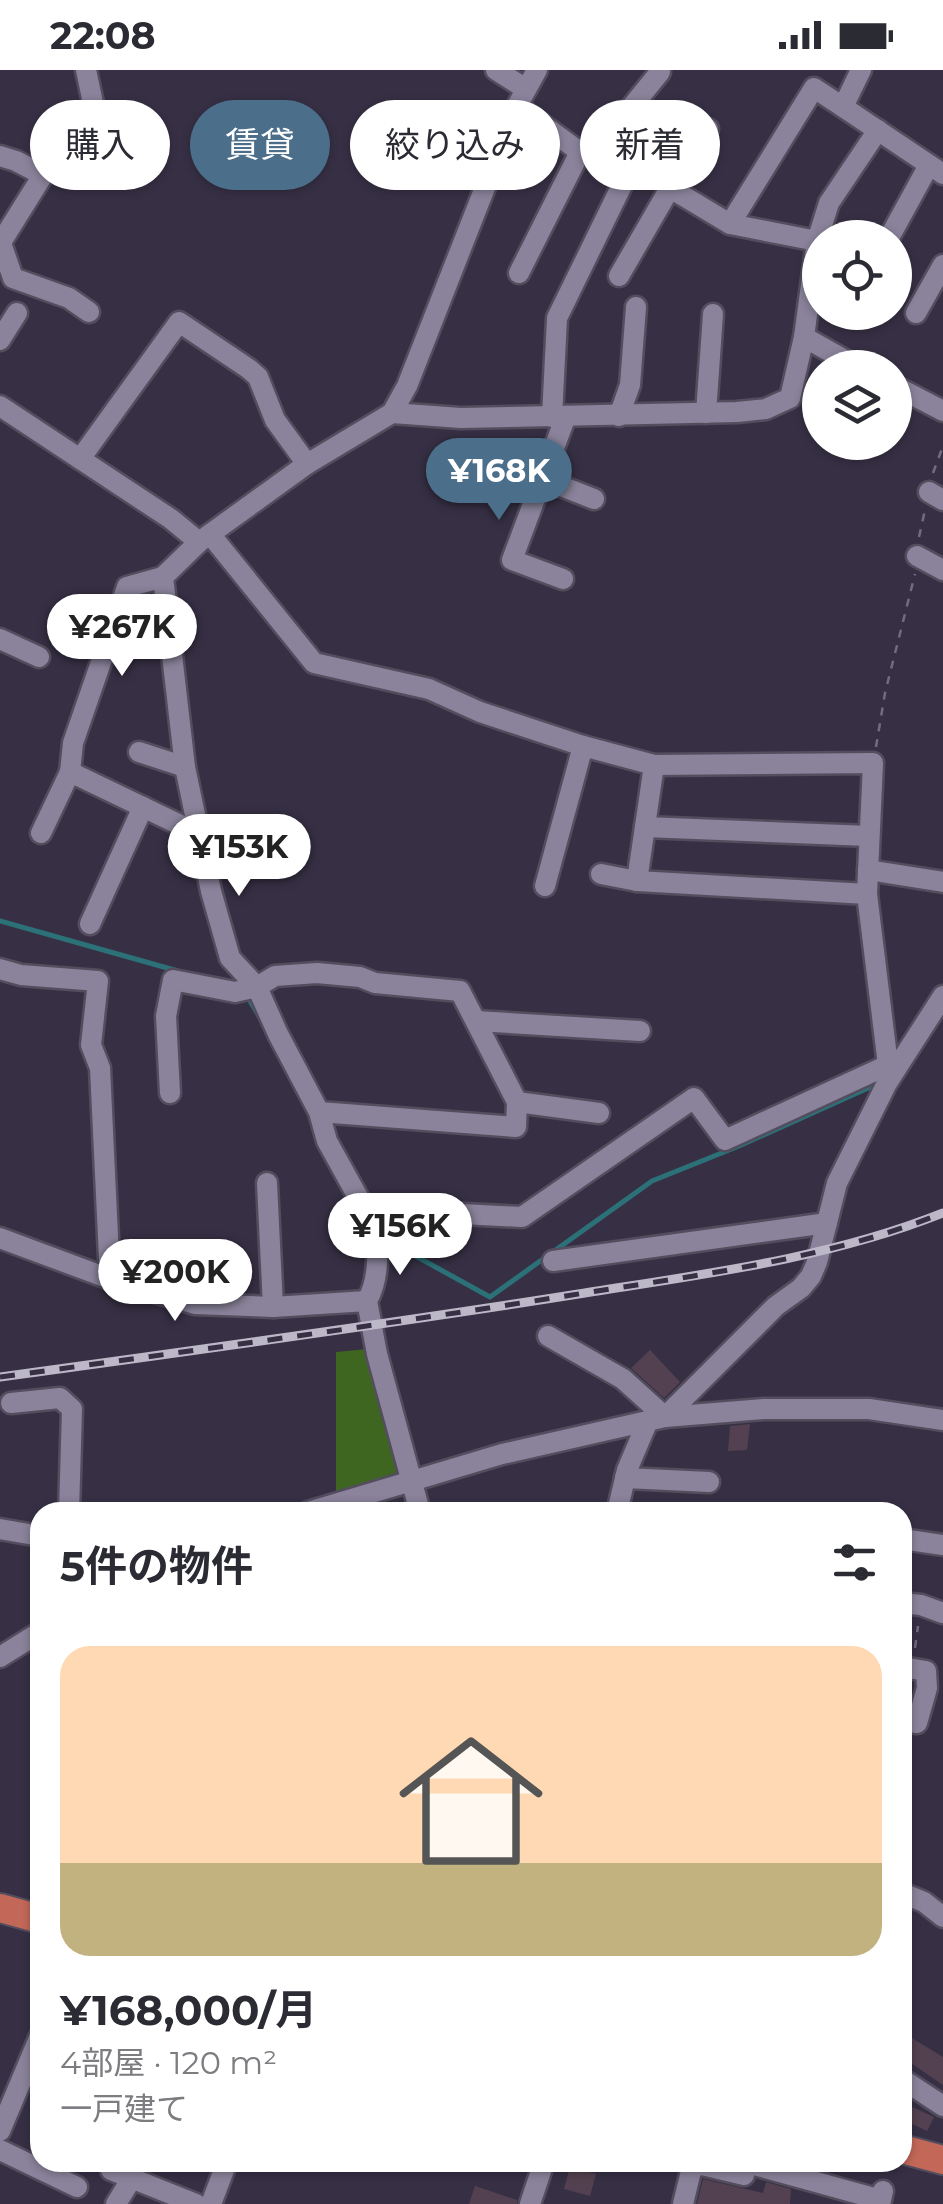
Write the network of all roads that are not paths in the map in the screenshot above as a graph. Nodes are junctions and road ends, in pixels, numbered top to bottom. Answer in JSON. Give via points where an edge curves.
{"nodes":[{"id":1,"x":86,"y":70,"type":"edge"},
{"id":2,"x":496,"y":70,"type":"edge"},
{"id":3,"x":538,"y":70,"type":"edge"},
{"id":4,"x":861,"y":70,"type":"edge"},
{"id":5,"x":660,"y":72,"type":"edge"},
{"id":6,"x":522,"y":98,"type":"junction"},
{"id":7,"x":92,"y":100,"type":"edge"},
{"id":8,"x":635,"y":100,"type":"edge"},
{"id":9,"x":843,"y":107,"type":"junction"},
{"id":10,"x":878,"y":130,"type":"junction"},
{"id":11,"x":580,"y":145,"type":"edge"},
{"id":12,"x":0,"y":156,"type":"edge"},
{"id":13,"x":580,"y":166,"type":"edge"},
{"id":14,"x":30,"y":168,"type":"edge"},
{"id":15,"x":936,"y":170,"type":"edge"},
{"id":16,"x":34,"y":190,"type":"edge"},
{"id":17,"x":620,"y":190,"type":"edge"},
{"id":18,"x":669,"y":190,"type":"edge"},
{"id":19,"x":673,"y":190,"type":"edge"},
{"id":20,"x":824,"y":220,"type":"edge"},
{"id":21,"x":902,"y":220,"type":"edge"},
{"id":22,"x":730,"y":224,"type":"junction"},
{"id":23,"x":802,"y":238,"type":"edge"},
{"id":24,"x":0,"y":244,"type":"edge"},
{"id":25,"x":943,"y":265,"type":"edge"},
{"id":26,"x":518,"y":273,"type":"dead end"},
{"id":27,"x":619,"y":276,"type":"dead end"},
{"id":28,"x":636,"y":306,"type":"dead end"},
{"id":29,"x":89,"y":312,"type":"dead end"},
{"id":30,"x":17,"y":313,"type":"dead end"},
{"id":31,"x":916,"y":313,"type":"dead end"},
{"id":32,"x":713,"y":314,"type":"dead end"},
{"id":33,"x":805,"y":330,"type":"edge"},
{"id":34,"x":804,"y":336,"type":"junction"},
{"id":35,"x":0,"y":340,"type":"edge"},
{"id":36,"x":828,"y":350,"type":"edge"},
{"id":37,"x":912,"y":394,"type":"edge"},
{"id":38,"x":0,"y":406,"type":"edge"},
{"id":39,"x":943,"y":410,"type":"edge"},
{"id":40,"x":392,"y":413,"type":"junction"},
{"id":41,"x":706,"y":413,"type":"junction"},
{"id":42,"x":619,"y":416,"type":"junction"},
{"id":43,"x":559,"y":417,"type":"junction"},
{"id":44,"x":80,"y":459,"type":"junction"},
{"id":45,"x":307,"y":464,"type":"junction"},
{"id":46,"x":542,"y":479,"type":"junction"},
{"id":47,"x":594,"y":499,"type":"dead end"},
{"id":48,"x":205,"y":538,"type":"junction"},
{"id":49,"x":917,"y":556,"type":"road end"},
{"id":50,"x":943,"y":570,"type":"edge"},
{"id":51,"x":163,"y":577,"type":"junction"},
{"id":52,"x":563,"y":579,"type":"dead end"},
{"id":53,"x":0,"y":640,"type":"edge"},
{"id":54,"x":39,"y":657,"type":"dead end"},
{"id":55,"x":583,"y":746,"type":"junction"},
{"id":56,"x":139,"y":752,"type":"dead end"},
{"id":57,"x":654,"y":765,"type":"junction"},
{"id":58,"x":186,"y":766,"type":"junction"},
{"id":59,"x":70,"y":772,"type":"junction"},
{"id":60,"x":144,"y":807,"type":"junction"},
{"id":61,"x":645,"y":827,"type":"junction"},
{"id":62,"x":41,"y":833,"type":"dead end"},
{"id":63,"x":200,"y":834,"type":"junction"},
{"id":64,"x":868,"y":836,"type":"junction"},
{"id":65,"x":868,"y":870,"type":"junction"},
{"id":66,"x":601,"y":874,"type":"dead end"},
{"id":67,"x":637,"y":882,"type":"junction"},
{"id":68,"x":943,"y":882,"type":"edge"},
{"id":69,"x":545,"y":886,"type":"dead end"},
{"id":70,"x":868,"y":894,"type":"junction"},
{"id":71,"x":90,"y":924,"type":"dead end"},
{"id":72,"x":0,"y":969,"type":"edge"},
{"id":73,"x":249,"y":989,"type":"junction"},
{"id":74,"x":943,"y":996,"type":"edge"},
{"id":75,"x":476,"y":1021,"type":"junction"},
{"id":76,"x":640,"y":1031,"type":"dead end"},
{"id":77,"x":890,"y":1073,"type":"junction"},
{"id":78,"x":170,"y":1093,"type":"dead end"},
{"id":79,"x":518,"y":1102,"type":"junction"},
{"id":80,"x":319,"y":1112,"type":"junction"},
{"id":81,"x":598,"y":1113,"type":"dead end"},
{"id":82,"x":267,"y":1183,"type":"dead end"},
{"id":83,"x":828,"y":1223,"type":"junction"},
{"id":84,"x":372,"y":1225,"type":"junction"},
{"id":85,"x":0,"y":1238,"type":"edge"},
{"id":86,"x":553,"y":1261,"type":"dead end"},
{"id":87,"x":110,"y":1279,"type":"junction"},
{"id":88,"x":367,"y":1301,"type":"junction"},
{"id":89,"x":273,"y":1307,"type":"junction"},
{"id":90,"x":548,"y":1336,"type":"dead end"},
{"id":91,"x":11,"y":1403,"type":"dead end"},
{"id":92,"x":656,"y":1420,"type":"junction"},
{"id":93,"x":943,"y":1420,"type":"edge"},
{"id":94,"x":625,"y":1478,"type":"junction"},
{"id":95,"x":413,"y":1480,"type":"junction"},
{"id":96,"x":709,"y":1482,"type":"dead end"},
{"id":97,"x":69,"y":1502,"type":"edge"},
{"id":98,"x":341,"y":1502,"type":"edge"},
{"id":99,"x":418,"y":1502,"type":"edge"},
{"id":100,"x":619,"y":1502,"type":"edge"},
{"id":101,"x":0,"y":1530,"type":"edge"},
{"id":102,"x":30,"y":1534,"type":"edge"},
{"id":103,"x":912,"y":1540,"type":"edge"},
{"id":104,"x":943,"y":1544,"type":"edge"},
{"id":105,"x":912,"y":1604,"type":"edge"},
{"id":106,"x":943,"y":1613,"type":"edge"},
{"id":107,"x":30,"y":1638,"type":"edge"},
{"id":108,"x":0,"y":1657,"type":"edge"},
{"id":109,"x":912,"y":1669,"type":"edge"},
{"id":110,"x":912,"y":1722,"type":"edge"},
{"id":111,"x":912,"y":1897,"type":"edge"},
{"id":112,"x":0,"y":1908,"type":"edge"},
{"id":113,"x":30,"y":1916,"type":"edge"},
{"id":114,"x":943,"y":1917,"type":"edge"},
{"id":115,"x":30,"y":2078,"type":"edge"},
{"id":116,"x":912,"y":2086,"type":"edge"},
{"id":117,"x":943,"y":2106,"type":"edge"},
{"id":118,"x":0,"y":2130,"type":"edge"},
{"id":119,"x":0,"y":2150,"type":"edge"},
{"id":120,"x":912,"y":2152,"type":"edge"},
{"id":121,"x":943,"y":2160,"type":"edge"},
{"id":122,"x":30,"y":2164,"type":"edge"},
{"id":123,"x":48,"y":2172,"type":"edge"},
{"id":124,"x":116,"y":2172,"type":"edge"},
{"id":125,"x":223,"y":2172,"type":"edge"},
{"id":126,"x":541,"y":2172,"type":"edge"},
{"id":127,"x":692,"y":2172,"type":"edge"},
{"id":128,"x":781,"y":2172,"type":"edge"},
{"id":129,"x":132,"y":2178,"type":"junction"},
{"id":130,"x":78,"y":2186,"type":"dead end"},
{"id":131,"x":874,"y":2197,"type":"edge"},
{"id":132,"x":116,"y":2204,"type":"edge"},
{"id":133,"x":196,"y":2204,"type":"edge"},
{"id":134,"x":211,"y":2204,"type":"edge"},
{"id":135,"x":530,"y":2204,"type":"edge"},
{"id":136,"x":683,"y":2204,"type":"edge"}],
"edges":[{"from":1,"to":7,"type":"street"},
{"from":2,"to":6,"type":"street"},
{"from":3,"to":6,"type":"street"},
{"from":4,"to":9,"type":"street"},
{"from":5,"to":8,"type":"street"},
{"from":6,"to":11,"type":"street"},
{"from":6,"to":40,"type":"street"},
{"from":9,"to":10,"type":"street"},
{"from":9,"to":22,"type":"street","via":[[814,88]]},
{"from":10,"to":15,"type":"street"},
{"from":10,"to":20,"type":"street"},
{"from":12,"to":14,"type":"street"},
{"from":13,"to":26,"type":"street"},
{"from":15,"to":21,"type":"street"},
{"from":16,"to":24,"type":"street"},
{"from":17,"to":43,"type":"street","via":[[557,318]]},
{"from":18,"to":27,"type":"street"},
{"from":19,"to":22,"type":"street"},
{"from":22,"to":23,"type":"street"},
{"from":24,"to":29,"type":"street","via":[[13,278]]},
{"from":25,"to":31,"type":"street"},
{"from":28,"to":42,"type":"street","via":[[630,385]]},
{"from":30,"to":35,"type":"street"},
{"from":32,"to":41,"type":"street"},
{"from":33,"to":34,"type":"street"},
{"from":34,"to":36,"type":"street"},
{"from":34,"to":41,"type":"street","via":[[790,398],[766,409]]},
{"from":37,"to":39,"type":"street"},
{"from":38,"to":44,"type":"street"},
{"from":40,"to":43,"type":"street"},
{"from":40,"to":45,"type":"street"},
{"from":41,"to":42,"type":"street"},
{"from":42,"to":43,"type":"street"},
{"from":43,"to":46,"type":"street"},
{"from":44,"to":45,"type":"street","via":[[179,322],[258,377],[275,420]]},
{"from":44,"to":48,"type":"street"},
{"from":45,"to":48,"type":"street"},
{"from":46,"to":47,"type":"street"},
{"from":46,"to":52,"type":"street","via":[[512,560]]},
{"from":48,"to":51,"type":"street"},
{"from":48,"to":55,"type":"street","via":[[314,663],[429,689]]},
{"from":49,"to":50,"type":"street"},
{"from":51,"to":58,"type":"street"},
{"from":51,"to":59,"type":"street","via":[[127,587],[73,743]]},
{"from":53,"to":54,"type":"street"},
{"from":55,"to":57,"type":"street"},
{"from":55,"to":69,"type":"street"},
{"from":56,"to":58,"type":"street"},
{"from":57,"to":61,"type":"street"},
{"from":57,"to":64,"type":"street","via":[[873,763]]},
{"from":58,"to":63,"type":"street"},
{"from":59,"to":60,"type":"street"},
{"from":59,"to":62,"type":"street"},
{"from":60,"to":63,"type":"street"},
{"from":60,"to":71,"type":"street"},
{"from":61,"to":64,"type":"street"},
{"from":61,"to":67,"type":"street"},
{"from":63,"to":73,"type":"street","via":[[230,958]]},
{"from":64,"to":65,"type":"street"},
{"from":65,"to":68,"type":"street"},
{"from":65,"to":70,"type":"street"},
{"from":66,"to":67,"type":"street"},
{"from":67,"to":70,"type":"street"},
{"from":70,"to":77,"type":"street"},
{"from":72,"to":87,"type":"street","via":[[98,981],[91,1045],[100,1068]]},
{"from":73,"to":75,"type":"street","via":[[275,976],[317,974],[460,991]]},
{"from":73,"to":78,"type":"street","via":[[172,980],[166,1016]]},
{"from":73,"to":80,"type":"street"},
{"from":74,"to":77,"type":"street"},
{"from":75,"to":76,"type":"street"},
{"from":75,"to":79,"type":"street"},
{"from":77,"to":83,"type":"street","via":[[837,1184]]},
{"from":77,"to":84,"type":"street","via":[[726,1140],[694,1098],[522,1217]]},
{"from":79,"to":80,"type":"street","via":[[516,1126]]},
{"from":79,"to":81,"type":"street"},
{"from":80,"to":84,"type":"street","via":[[327,1141]]},
{"from":82,"to":89,"type":"street"},
{"from":83,"to":86,"type":"street"},
{"from":83,"to":92,"type":"street","via":[[818,1262],[801,1288]]},
{"from":84,"to":88,"type":"street","via":[[375,1276]]},
{"from":85,"to":87,"type":"street"},
{"from":87,"to":89,"type":"street","via":[[195,1304]]},
{"from":88,"to":89,"type":"street"},
{"from":88,"to":95,"type":"street"},
{"from":90,"to":92,"type":"street","via":[[623,1379]]},
{"from":91,"to":97,"type":"street","via":[[60,1398],[72,1409]]},
{"from":92,"to":93,"type":"street","via":[[764,1409],[868,1409]]},
{"from":92,"to":94,"type":"street"},
{"from":92,"to":95,"type":"street"},
{"from":94,"to":96,"type":"street"},
{"from":94,"to":100,"type":"street"},
{"from":95,"to":98,"type":"street"},
{"from":95,"to":99,"type":"street"},
{"from":101,"to":102,"type":"street"},
{"from":103,"to":104,"type":"street"},
{"from":105,"to":106,"type":"street"},
{"from":107,"to":108,"type":"street"},
{"from":109,"to":110,"type":"street","via":[[926,1671],[927,1688]]},
{"from":111,"to":114,"type":"street"},
{"from":112,"to":113,"type":"highway"},
{"from":115,"to":118,"type":"street"},
{"from":116,"to":117,"type":"street"},
{"from":119,"to":122,"type":"street"},
{"from":120,"to":121,"type":"highway"},
{"from":123,"to":130,"type":"street"},
{"from":124,"to":129,"type":"street"},
{"from":125,"to":134,"type":"street"},
{"from":126,"to":135,"type":"street"},
{"from":127,"to":136,"type":"street"},
{"from":128,"to":131,"type":"street"},
{"from":129,"to":132,"type":"street"},
{"from":129,"to":133,"type":"street"}]}
